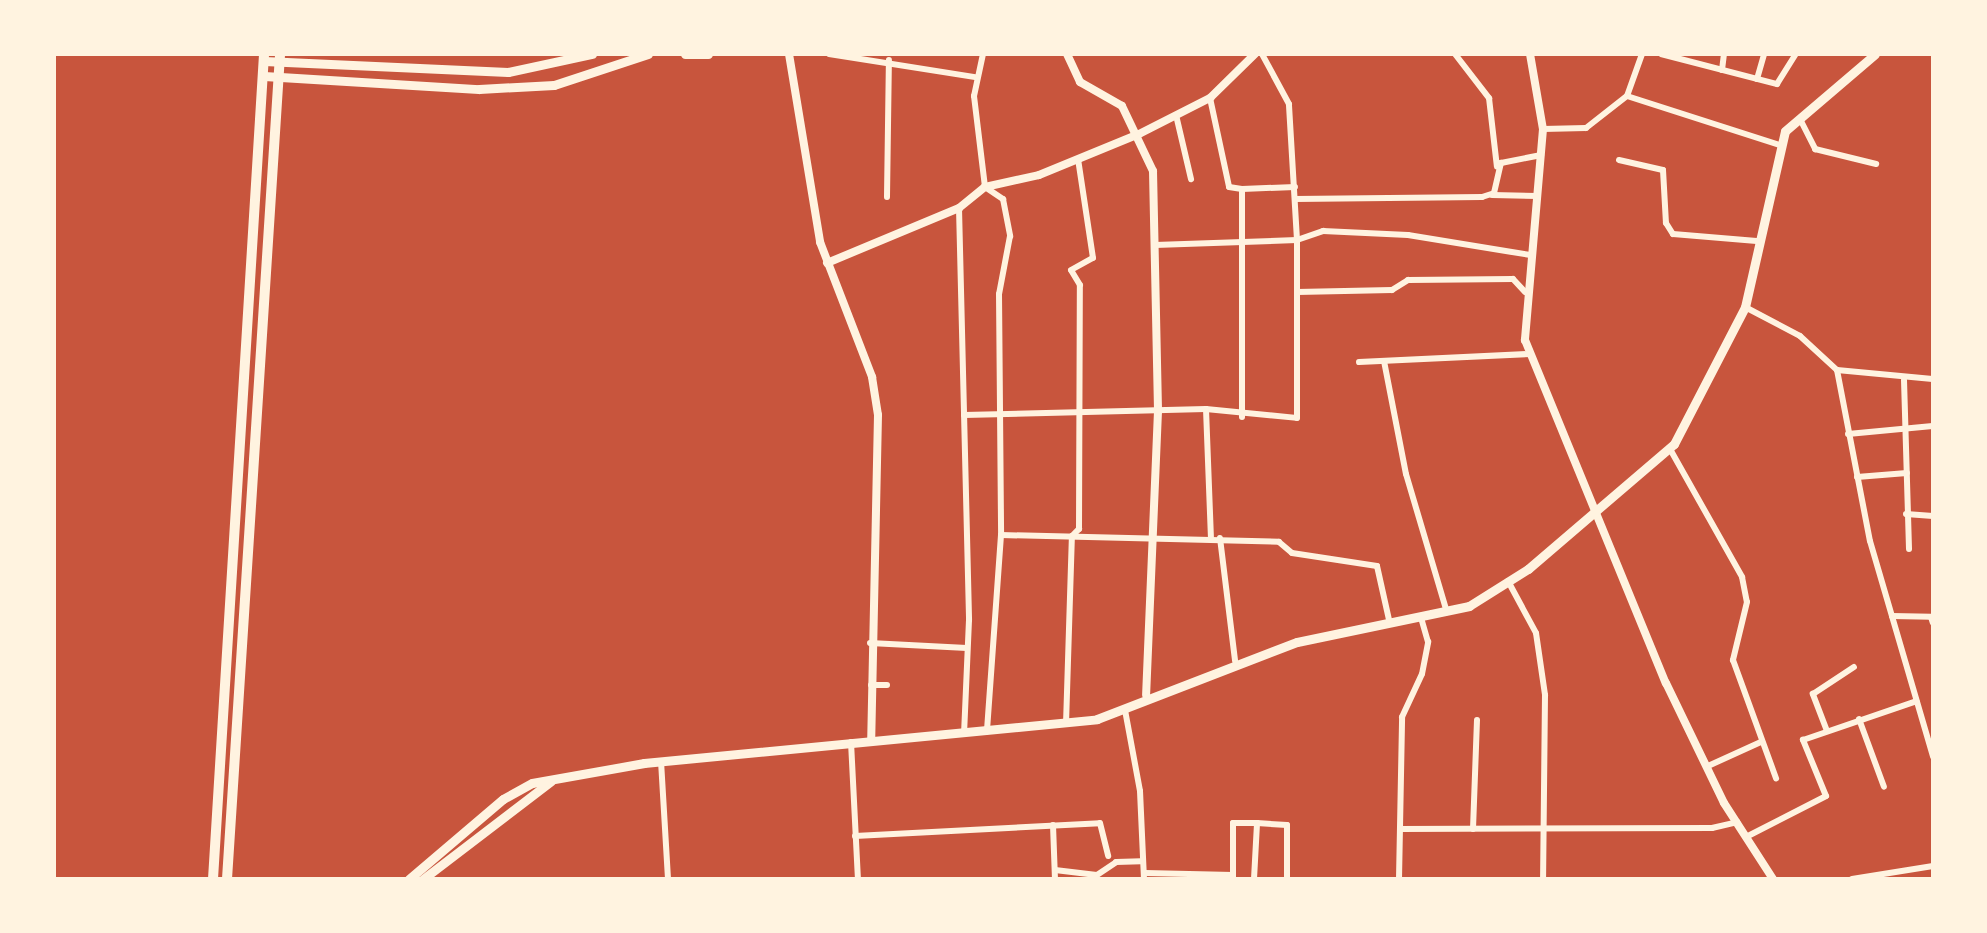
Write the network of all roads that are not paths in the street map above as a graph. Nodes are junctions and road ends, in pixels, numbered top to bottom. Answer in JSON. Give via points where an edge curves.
{"nodes":[{"id":1,"x":592,"y":54,"type":"edge"},
{"id":2,"x":648,"y":54,"type":"edge"},
{"id":3,"x":677,"y":54,"type":"edge"},
{"id":4,"x":708,"y":54,"type":"edge"},
{"id":5,"x":789,"y":54,"type":"edge"},
{"id":6,"x":829,"y":54,"type":"edge"},
{"id":7,"x":983,"y":54,"type":"edge"},
{"id":8,"x":1067,"y":54,"type":"edge"},
{"id":9,"x":1255,"y":54,"type":"edge"},
{"id":10,"x":1262,"y":54,"type":"edge"},
{"id":11,"x":1455,"y":54,"type":"edge"},
{"id":12,"x":1530,"y":54,"type":"edge"},
{"id":13,"x":1642,"y":54,"type":"edge"},
{"id":14,"x":1661,"y":54,"type":"edge"},
{"id":15,"x":1724,"y":54,"type":"edge"},
{"id":16,"x":1764,"y":54,"type":"edge"},
{"id":17,"x":1796,"y":54,"type":"edge"},
{"id":18,"x":1875,"y":54,"type":"edge"},
{"id":19,"x":688,"y":56,"type":"edge"},
{"id":20,"x":264,"y":57,"type":"edge"},
{"id":21,"x":280,"y":58,"type":"edge"},
{"id":22,"x":888,"y":60,"type":"junction"},
{"id":23,"x":1722,"y":70,"type":"junction"},
{"id":24,"x":264,"y":76,"type":"junction"},
{"id":25,"x":279,"y":76,"type":"junction"},
{"id":26,"x":975,"y":77,"type":"junction"},
{"id":27,"x":1757,"y":79,"type":"junction"},
{"id":28,"x":1627,"y":96,"type":"junction"},
{"id":29,"x":1210,"y":98,"type":"junction"},
{"id":30,"x":1176,"y":115,"type":"junction"},
{"id":31,"x":1800,"y":119,"type":"junction"},
{"id":32,"x":1543,"y":129,"type":"junction"},
{"id":33,"x":1139,"y":134,"type":"junction"},
{"id":34,"x":1780,"y":145,"type":"junction"},
{"id":35,"x":1541,"y":155,"type":"junction"},
{"id":36,"x":1078,"y":159,"type":"junction"},
{"id":37,"x":1619,"y":160,"type":"dead end"},
{"id":38,"x":1875,"y":164,"type":"dead end"},
{"id":39,"x":1497,"y":167,"type":"junction"},
{"id":40,"x":1191,"y":179,"type":"dead end"},
{"id":41,"x":985,"y":187,"type":"junction"},
{"id":42,"x":1295,"y":187,"type":"junction"},
{"id":43,"x":1242,"y":189,"type":"junction"},
{"id":44,"x":1490,"y":195,"type":"junction"},
{"id":45,"x":887,"y":197,"type":"dead end"},
{"id":46,"x":1538,"y":197,"type":"junction"},
{"id":47,"x":1296,"y":199,"type":"junction"},
{"id":48,"x":960,"y":208,"type":"junction"},
{"id":49,"x":1297,"y":240,"type":"junction"},
{"id":50,"x":1757,"y":241,"type":"junction"},
{"id":51,"x":1242,"y":242,"type":"junction"},
{"id":52,"x":1155,"y":245,"type":"junction"},
{"id":53,"x":1530,"y":255,"type":"junction"},
{"id":54,"x":827,"y":263,"type":"junction"},
{"id":55,"x":1297,"y":292,"type":"junction"},
{"id":56,"x":1525,"y":292,"type":"junction"},
{"id":57,"x":1745,"y":307,"type":"junction"},
{"id":58,"x":1531,"y":354,"type":"junction"},
{"id":59,"x":1384,"y":361,"type":"junction"},
{"id":60,"x":1359,"y":362,"type":"dead end"},
{"id":61,"x":1837,"y":370,"type":"junction"},
{"id":62,"x":1933,"y":379,"type":"edge"},
{"id":63,"x":1904,"y":380,"type":"junction"},
{"id":64,"x":1206,"y":409,"type":"junction"},
{"id":65,"x":999,"y":410,"type":"junction"},
{"id":66,"x":1158,"y":411,"type":"junction"},
{"id":67,"x":964,"y":415,"type":"junction"},
{"id":68,"x":1080,"y":416,"type":"junction"},
{"id":69,"x":1242,"y":417,"type":"junction"},
{"id":70,"x":1933,"y":426,"type":"edge"},
{"id":71,"x":1905,"y":429,"type":"junction"},
{"id":72,"x":1848,"y":434,"type":"junction"},
{"id":73,"x":1670,"y":449,"type":"junction"},
{"id":74,"x":1907,"y":473,"type":"junction"},
{"id":75,"x":1857,"y":477,"type":"junction"},
{"id":76,"x":1598,"y":514,"type":"junction"},
{"id":77,"x":1906,"y":514,"type":"junction"},
{"id":78,"x":1933,"y":516,"type":"edge"},
{"id":79,"x":1001,"y":535,"type":"junction"},
{"id":80,"x":1072,"y":536,"type":"junction"},
{"id":81,"x":1149,"y":536,"type":"junction"},
{"id":82,"x":1211,"y":537,"type":"junction"},
{"id":83,"x":1220,"y":538,"type":"junction"},
{"id":84,"x":1909,"y":549,"type":"dead end"},
{"id":85,"x":1508,"y":581,"type":"junction"},
{"id":86,"x":1447,"y":612,"type":"junction"},
{"id":87,"x":1892,"y":616,"type":"junction"},
{"id":88,"x":1421,"y":618,"type":"junction"},
{"id":89,"x":1932,"y":618,"type":"edge"},
{"id":90,"x":1390,"y":624,"type":"junction"},
{"id":91,"x":870,"y":643,"type":"junction"},
{"id":92,"x":967,"y":648,"type":"junction"},
{"id":93,"x":1235,"y":661,"type":"junction"},
{"id":94,"x":1854,"y":667,"type":"dead end"},
{"id":95,"x":869,"y":685,"type":"junction"},
{"id":96,"x":887,"y":685,"type":"dead end"},
{"id":97,"x":1146,"y":695,"type":"junction"},
{"id":98,"x":1917,"y":701,"type":"junction"},
{"id":99,"x":1125,"y":710,"type":"junction"},
{"id":100,"x":1859,"y":719,"type":"junction"},
{"id":101,"x":1477,"y":720,"type":"dead end"},
{"id":102,"x":1066,"y":724,"type":"junction"},
{"id":103,"x":1827,"y":731,"type":"junction"},
{"id":104,"x":987,"y":732,"type":"junction"},
{"id":105,"x":964,"y":733,"type":"junction"},
{"id":106,"x":871,"y":740,"type":"junction"},
{"id":107,"x":851,"y":742,"type":"junction"},
{"id":108,"x":1761,"y":742,"type":"junction"},
{"id":109,"x":1933,"y":757,"type":"edge"},
{"id":110,"x":661,"y":761,"type":"junction"},
{"id":111,"x":1708,"y":766,"type":"junction"},
{"id":112,"x":1776,"y":778,"type":"dead end"},
{"id":113,"x":1884,"y":788,"type":"dead end"},
{"id":114,"x":1257,"y":822,"type":"junction"},
{"id":115,"x":1737,"y":822,"type":"junction"},
{"id":116,"x":1053,"y":825,"type":"junction"},
{"id":117,"x":1399,"y":829,"type":"junction"},
{"id":118,"x":1473,"y":829,"type":"junction"},
{"id":119,"x":1544,"y":830,"type":"junction"},
{"id":120,"x":855,"y":836,"type":"junction"},
{"id":121,"x":1746,"y":836,"type":"junction"},
{"id":122,"x":464,"y":837,"type":"junction"},
{"id":123,"x":1108,"y":856,"type":"dead end"},
{"id":124,"x":1141,"y":861,"type":"junction"},
{"id":125,"x":1933,"y":866,"type":"edge"},
{"id":126,"x":1055,"y":870,"type":"junction"},
{"id":127,"x":1144,"y":876,"type":"edge"},
{"id":128,"x":1097,"y":877,"type":"edge"},
{"id":129,"x":1233,"y":877,"type":"edge"},
{"id":130,"x":213,"y":879,"type":"edge"},
{"id":131,"x":227,"y":879,"type":"edge"},
{"id":132,"x":409,"y":879,"type":"edge"},
{"id":133,"x":423,"y":879,"type":"edge"},
{"id":134,"x":668,"y":879,"type":"edge"},
{"id":135,"x":858,"y":879,"type":"edge"},
{"id":136,"x":1055,"y":879,"type":"edge"},
{"id":137,"x":1254,"y":879,"type":"edge"},
{"id":138,"x":1287,"y":879,"type":"edge"},
{"id":139,"x":1399,"y":879,"type":"edge"},
{"id":140,"x":1543,"y":879,"type":"edge"},
{"id":141,"x":1773,"y":879,"type":"edge"},
{"id":142,"x":1852,"y":879,"type":"edge"}],
"edges":[{"from":1,"to":21,"type":"main road","via":[[508,72]]},
{"from":2,"to":25,"type":"main road","via":[[554,85],[478,89]]},
{"from":3,"to":19,"type":"main road"},
{"from":4,"to":19,"type":"main road"},
{"from":5,"to":54,"type":"street"},
{"from":6,"to":22,"type":"street"},
{"from":7,"to":26,"type":"street"},
{"from":8,"to":33,"type":"street","via":[[1080,82],[1122,106]]},
{"from":9,"to":29,"type":"street"},
{"from":10,"to":42,"type":"street","via":[[1289,104]]},
{"from":11,"to":39,"type":"street","via":[[1489,98]]},
{"from":12,"to":32,"type":"street"},
{"from":13,"to":28,"type":"street"},
{"from":14,"to":23,"type":"street"},
{"from":15,"to":23,"type":"street"},
{"from":16,"to":27,"type":"street"},
{"from":17,"to":27,"type":"street","via":[[1777,84]]},
{"from":18,"to":31,"type":"main road"},
{"from":20,"to":21,"type":"main road"},
{"from":20,"to":24,"type":"highway"},
{"from":21,"to":25,"type":"highway"},
{"from":22,"to":26,"type":"street"},
{"from":22,"to":45,"type":"street"},
{"from":23,"to":27,"type":"street"},
{"from":24,"to":25,"type":"main road"},
{"from":24,"to":130,"type":"highway"},
{"from":25,"to":131,"type":"highway"},
{"from":26,"to":41,"type":"street"},
{"from":28,"to":32,"type":"street","via":[[1586,128]]},
{"from":28,"to":34,"type":"street"},
{"from":29,"to":30,"type":"street"},
{"from":29,"to":43,"type":"street","via":[[1229,187]]},
{"from":30,"to":33,"type":"street"},
{"from":30,"to":40,"type":"street"},
{"from":31,"to":34,"type":"main road"},
{"from":31,"to":38,"type":"street","via":[[1815,149]]},
{"from":32,"to":35,"type":"street"},
{"from":33,"to":36,"type":"street"},
{"from":33,"to":52,"type":"street","via":[[1153,171]]},
{"from":34,"to":50,"type":"main road"},
{"from":35,"to":39,"type":"street"},
{"from":35,"to":46,"type":"street"},
{"from":36,"to":41,"type":"street"},
{"from":36,"to":68,"type":"street","via":[[1093,258],[1071,271],[1080,285]]},
{"from":37,"to":50,"type":"street","via":[[1663,170],[1666,223],[1673,234]]},
{"from":39,"to":44,"type":"street"},
{"from":41,"to":48,"type":"street"},
{"from":41,"to":65,"type":"street","via":[[1003,199],[1010,236],[999,294]]},
{"from":42,"to":43,"type":"street"},
{"from":42,"to":47,"type":"street"},
{"from":43,"to":51,"type":"street"},
{"from":44,"to":46,"type":"street"},
{"from":44,"to":47,"type":"street"},
{"from":46,"to":53,"type":"street"},
{"from":47,"to":49,"type":"street"},
{"from":48,"to":54,"type":"street"},
{"from":48,"to":67,"type":"street"},
{"from":49,"to":51,"type":"street"},
{"from":49,"to":53,"type":"street","via":[[1323,231],[1408,235]]},
{"from":49,"to":55,"type":"street"},
{"from":50,"to":57,"type":"main road"},
{"from":51,"to":52,"type":"street"},
{"from":51,"to":69,"type":"street"},
{"from":52,"to":66,"type":"street"},
{"from":53,"to":56,"type":"street"},
{"from":54,"to":91,"type":"street","via":[[872,377],[878,415]]},
{"from":55,"to":56,"type":"street","via":[[1392,290],[1408,280],[1513,279]]},
{"from":55,"to":69,"type":"street","via":[[1297,418]]},
{"from":56,"to":58,"type":"street"},
{"from":57,"to":61,"type":"street","via":[[1800,336]]},
{"from":57,"to":73,"type":"main road"},
{"from":58,"to":59,"type":"street"},
{"from":58,"to":76,"type":"street"},
{"from":59,"to":60,"type":"street"},
{"from":59,"to":86,"type":"street","via":[[1406,474]]},
{"from":61,"to":63,"type":"street"},
{"from":61,"to":72,"type":"street"},
{"from":62,"to":63,"type":"street"},
{"from":63,"to":71,"type":"street"},
{"from":64,"to":66,"type":"street"},
{"from":64,"to":69,"type":"street"},
{"from":64,"to":82,"type":"street"},
{"from":65,"to":67,"type":"street"},
{"from":65,"to":68,"type":"street"},
{"from":65,"to":79,"type":"street"},
{"from":66,"to":68,"type":"street"},
{"from":66,"to":81,"type":"street"},
{"from":67,"to":92,"type":"street"},
{"from":68,"to":80,"type":"street","via":[[1079,530]]},
{"from":70,"to":71,"type":"street"},
{"from":71,"to":72,"type":"street"},
{"from":71,"to":74,"type":"street"},
{"from":72,"to":75,"type":"street"},
{"from":73,"to":76,"type":"main road"},
{"from":73,"to":108,"type":"street","via":[[1742,577],[1747,602],[1732,660]]},
{"from":74,"to":75,"type":"street"},
{"from":74,"to":77,"type":"street"},
{"from":75,"to":87,"type":"street"},
{"from":76,"to":85,"type":"main road"},
{"from":76,"to":111,"type":"street","via":[[1666,684]]},
{"from":77,"to":78,"type":"street"},
{"from":77,"to":84,"type":"street"},
{"from":79,"to":80,"type":"street"},
{"from":79,"to":104,"type":"street"},
{"from":80,"to":81,"type":"street"},
{"from":80,"to":102,"type":"street"},
{"from":81,"to":82,"type":"street"},
{"from":81,"to":97,"type":"street"},
{"from":82,"to":83,"type":"street"},
{"from":83,"to":90,"type":"street","via":[[1279,542],[1292,553],[1377,566]]},
{"from":83,"to":93,"type":"street"},
{"from":85,"to":86,"type":"main road"},
{"from":85,"to":119,"type":"street","via":[[1536,633],[1545,695]]},
{"from":86,"to":88,"type":"main road"},
{"from":87,"to":89,"type":"street"},
{"from":87,"to":98,"type":"street"},
{"from":88,"to":90,"type":"main road"},
{"from":88,"to":117,"type":"street","via":[[1428,642],[1402,717]]},
{"from":90,"to":93,"type":"main road","via":[[1332,632]]},
{"from":91,"to":92,"type":"street"},
{"from":91,"to":95,"type":"street"},
{"from":92,"to":105,"type":"street"},
{"from":93,"to":97,"type":"main road"},
{"from":94,"to":103,"type":"street","via":[[1813,694]]},
{"from":95,"to":96,"type":"street"},
{"from":95,"to":106,"type":"street"},
{"from":97,"to":99,"type":"main road"},
{"from":98,"to":100,"type":"street"},
{"from":98,"to":109,"type":"street"},
{"from":99,"to":102,"type":"main road"},
{"from":99,"to":124,"type":"street","via":[[1140,791]]},
{"from":100,"to":103,"type":"street"},
{"from":100,"to":113,"type":"street"},
{"from":101,"to":118,"type":"street"},
{"from":102,"to":104,"type":"main road"},
{"from":103,"to":121,"type":"street","via":[[1803,740],[1826,796]]},
{"from":104,"to":105,"type":"main road"},
{"from":105,"to":106,"type":"main road"},
{"from":106,"to":107,"type":"main road"},
{"from":107,"to":110,"type":"main road"},
{"from":107,"to":120,"type":"street"},
{"from":108,"to":111,"type":"street"},
{"from":108,"to":112,"type":"street"},
{"from":110,"to":122,"type":"main road","via":[[555,778],[503,799]]},
{"from":110,"to":134,"type":"street"},
{"from":111,"to":115,"type":"street"},
{"from":114,"to":129,"type":"street","via":[[1233,823]]},
{"from":114,"to":137,"type":"street"},
{"from":114,"to":138,"type":"street","via":[[1287,825]]},
{"from":115,"to":119,"type":"street","via":[[1712,828]]},
{"from":115,"to":121,"type":"street"},
{"from":116,"to":120,"type":"street"},
{"from":116,"to":123,"type":"street","via":[[1100,823]]},
{"from":116,"to":126,"type":"street"},
{"from":117,"to":118,"type":"street"},
{"from":117,"to":139,"type":"street"},
{"from":118,"to":119,"type":"street"},
{"from":119,"to":140,"type":"street"},
{"from":120,"to":135,"type":"street"},
{"from":121,"to":141,"type":"street"},
{"from":122,"to":132,"type":"main road"},
{"from":122,"to":133,"type":"main road"},
{"from":124,"to":127,"type":"street"},
{"from":124,"to":128,"type":"street","via":[[1113,863]]},
{"from":125,"to":142,"type":"street"},
{"from":126,"to":128,"type":"street"},
{"from":126,"to":136,"type":"street"},
{"from":127,"to":129,"type":"street"}]}
